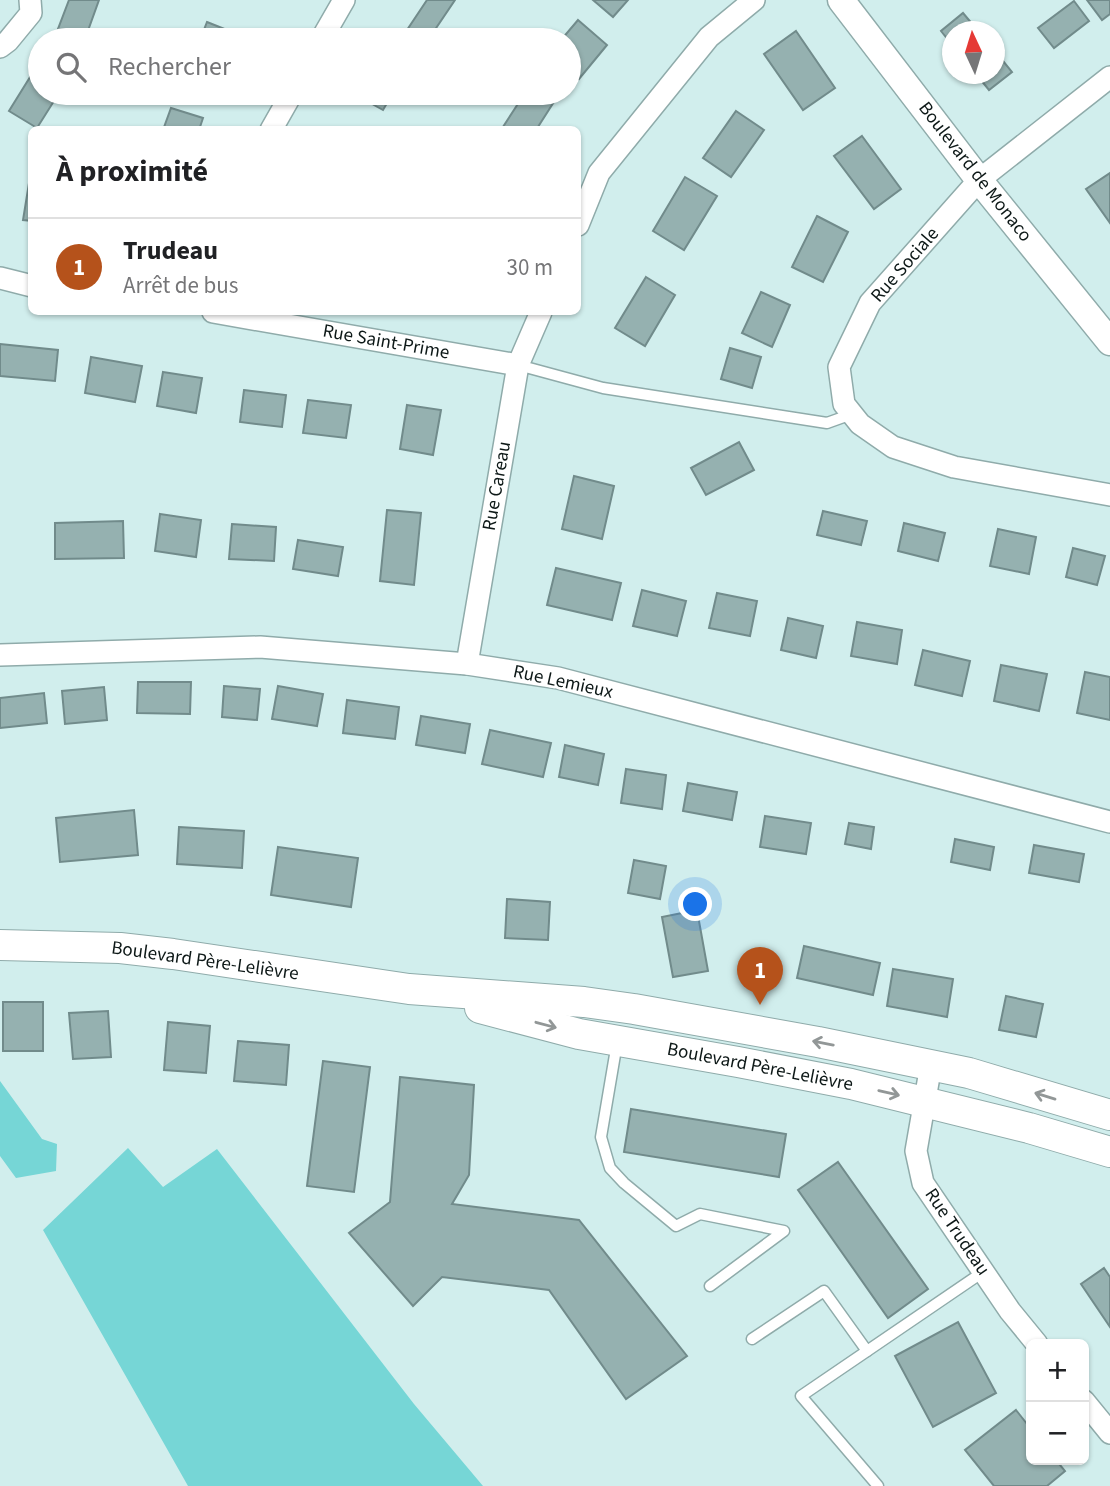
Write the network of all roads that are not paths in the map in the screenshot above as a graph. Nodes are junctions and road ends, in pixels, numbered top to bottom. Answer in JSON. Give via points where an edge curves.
{"nodes":[{"id":1,"x":30,"y":0,"type":"edge"},
{"id":2,"x":344,"y":0,"type":"edge"},
{"id":3,"x":754,"y":0,"type":"edge"},
{"id":4,"x":841,"y":0,"type":"edge"},
{"id":5,"x":328,"y":28,"type":"edge"},
{"id":6,"x":0,"y":47,"type":"edge"},
{"id":7,"x":1110,"y":76,"type":"edge"},
{"id":8,"x":285,"y":105,"type":"edge"},
{"id":9,"x":273,"y":126,"type":"edge"},
{"id":10,"x":979,"y":180,"type":"junction"},
{"id":11,"x":581,"y":218,"type":"edge"},
{"id":12,"x":0,"y":278,"type":"edge"},
{"id":13,"x":28,"y":285,"type":"edge"},
{"id":14,"x":230,"y":315,"type":"edge"},
{"id":15,"x":540,"y":315,"type":"edge"},
{"id":16,"x":1110,"y":342,"type":"edge"},
{"id":17,"x":518,"y":365,"type":"junction"},
{"id":18,"x":852,"y":414,"type":"junction"},
{"id":19,"x":1110,"y":495,"type":"edge"},
{"id":20,"x":0,"y":655,"type":"edge"},
{"id":21,"x":467,"y":664,"type":"junction"},
{"id":22,"x":1110,"y":822,"type":"edge"},
{"id":23,"x":0,"y":946,"type":"edge"},
{"id":24,"x":409,"y":989,"type":"junction"},
{"id":25,"x":618,"y":1040,"type":"junction"},
{"id":26,"x":931,"y":1065,"type":"junction"},
{"id":27,"x":923,"y":1102,"type":"junction"},
{"id":28,"x":1110,"y":1115,"type":"edge"},
{"id":29,"x":1110,"y":1152,"type":"edge"},
{"id":30,"x":983,"y":1272,"type":"junction"},
{"id":31,"x":710,"y":1286,"type":"dead end"},
{"id":32,"x":752,"y":1339,"type":"dead end"},
{"id":33,"x":1033,"y":1339,"type":"edge"},
{"id":34,"x":867,"y":1351,"type":"junction"},
{"id":35,"x":1085,"y":1402,"type":"edge"},
{"id":36,"x":1110,"y":1433,"type":"edge"},
{"id":37,"x":878,"y":1486,"type":"edge"}],
"edges":[{"from":1,"to":6,"type":"street","via":[[31,13]]},
{"from":2,"to":5,"type":"street"},
{"from":3,"to":11,"type":"street","via":[[709,37],[599,173]]},
{"from":4,"to":10,"type":"street","name":"Boulevard de Monaco"},
{"from":7,"to":10,"type":"street","name":"Rue Sociale"},
{"from":8,"to":9,"type":"street"},
{"from":10,"to":16,"type":"street","name":"Boulevard de Monaco"},
{"from":10,"to":18,"type":"street","name":"Rue Sociale","via":[[870,303],[839,367],[844,404]]},
{"from":12,"to":13,"type":"street"},
{"from":14,"to":17,"type":"street","name":"Rue Saint-Prime"},
{"from":15,"to":17,"type":"street","name":"Rue Careau"},
{"from":17,"to":18,"type":"lane","via":[[603,388],[827,423]]},
{"from":17,"to":21,"type":"street","name":"Rue Careau"},
{"from":18,"to":19,"type":"street","via":[[894,447],[954,467]]},
{"from":20,"to":21,"type":"street","name":"Rue Lemieux","via":[[260,647]]},
{"from":21,"to":22,"type":"street","name":"Rue Lemieux","via":[[558,678]]},
{"from":23,"to":24,"type":"main road","name":"Boulevard Père-Lelièvre","via":[[120,948]]},
{"from":24,"to":25,"type":"main road","name":"Boulevard Père-Lelièvre","one_way":true},
{"from":26,"to":24,"type":"main road","name":"Boulevard Père-Lelièvre","one_way":true,"via":[[609,1005]]},
{"from":25,"to":27,"type":"main road","name":"Boulevard Père-Lelièvre","one_way":true},
{"from":25,"to":31,"type":"lane","via":[[601,1137],[610,1168],[676,1226],[700,1214],[784,1231]]},
{"from":26,"to":27,"type":"street","name":"Rue Trudeau"},
{"from":28,"to":26,"type":"main road","name":"Boulevard Père-Lelièvre","one_way":true},
{"from":27,"to":29,"type":"main road","name":"Boulevard Père-Lelièvre"},
{"from":27,"to":30,"type":"street","name":"Rue Trudeau","via":[[916,1152],[923,1183]]},
{"from":30,"to":33,"type":"street","name":"Rue Trudeau"},
{"from":30,"to":34,"type":"lane"},
{"from":32,"to":34,"type":"lane","via":[[824,1291]]},
{"from":34,"to":37,"type":"lane","via":[[801,1396]]},
{"from":35,"to":36,"type":"street"}]}
